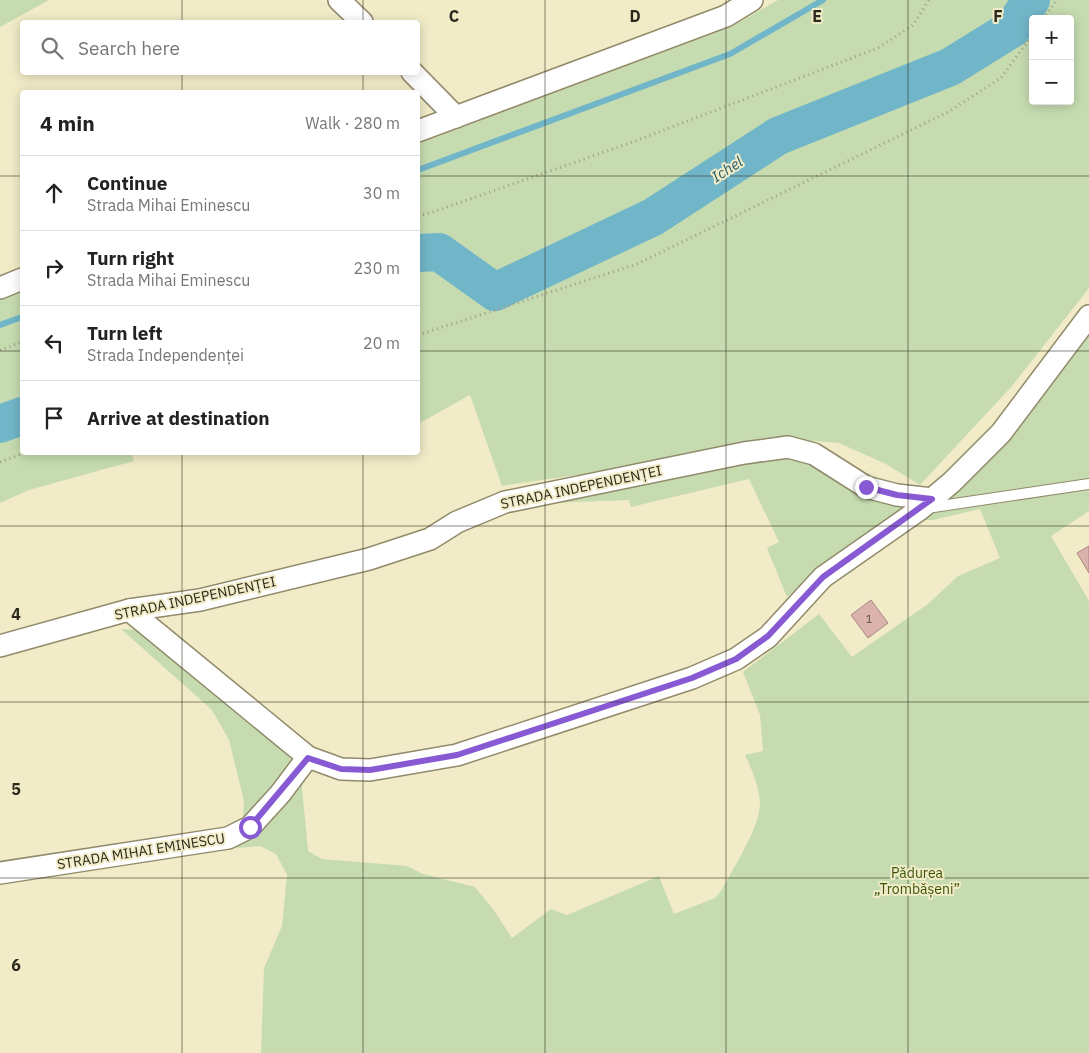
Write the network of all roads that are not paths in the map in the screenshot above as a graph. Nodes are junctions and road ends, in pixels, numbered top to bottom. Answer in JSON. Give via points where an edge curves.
{"nodes":[{"id":1,"x":339,"y":0,"type":"edge"},
{"id":2,"x":752,"y":0,"type":"edge"},
{"id":3,"x":360,"y":20,"type":"edge"},
{"id":4,"x":415,"y":75,"type":"edge"},
{"id":5,"x":456,"y":117,"type":"junction"},
{"id":6,"x":420,"y":130,"type":"edge"},
{"id":7,"x":20,"y":281,"type":"edge"},
{"id":8,"x":0,"y":288,"type":"edge"},
{"id":9,"x":1089,"y":316,"type":"edge"},
{"id":10,"x":1089,"y":484,"type":"edge"},
{"id":11,"x":925,"y":504,"type":"junction"},
{"id":12,"x":129,"y":610,"type":"junction"},
{"id":13,"x":0,"y":646,"type":"edge"},
{"id":14,"x":308,"y":758,"type":"junction"},
{"id":15,"x":0,"y":873,"type":"edge"}],
"edges":[{"from":1,"to":3,"type":"street"},
{"from":2,"to":5,"type":"street","via":[[726,16]]},
{"from":4,"to":5,"type":"street"},
{"from":5,"to":6,"type":"street"},
{"from":7,"to":8,"type":"street"},
{"from":9,"to":11,"type":"street","via":[[1002,433]]},
{"from":10,"to":11,"type":"lane"},
{"from":11,"to":12,"type":"street","name":"STRADA INDEPENDENȚEI","via":[[866,487],[814,454],[788,447],[744,453],[505,502],[457,522],[430,539],[368,559],[200,600]]},
{"from":11,"to":14,"type":"street","via":[[823,577],[768,636],[736,659],[692,678],[457,755],[370,770],[341,769]]},
{"from":12,"to":13,"type":"street","name":"STRADA INDEPENDENȚEI"},
{"from":12,"to":14,"type":"street"},
{"from":14,"to":15,"type":"street","name":"STRADA MIHAI EMINESCU","via":[[250,827],[228,838]]}]}
